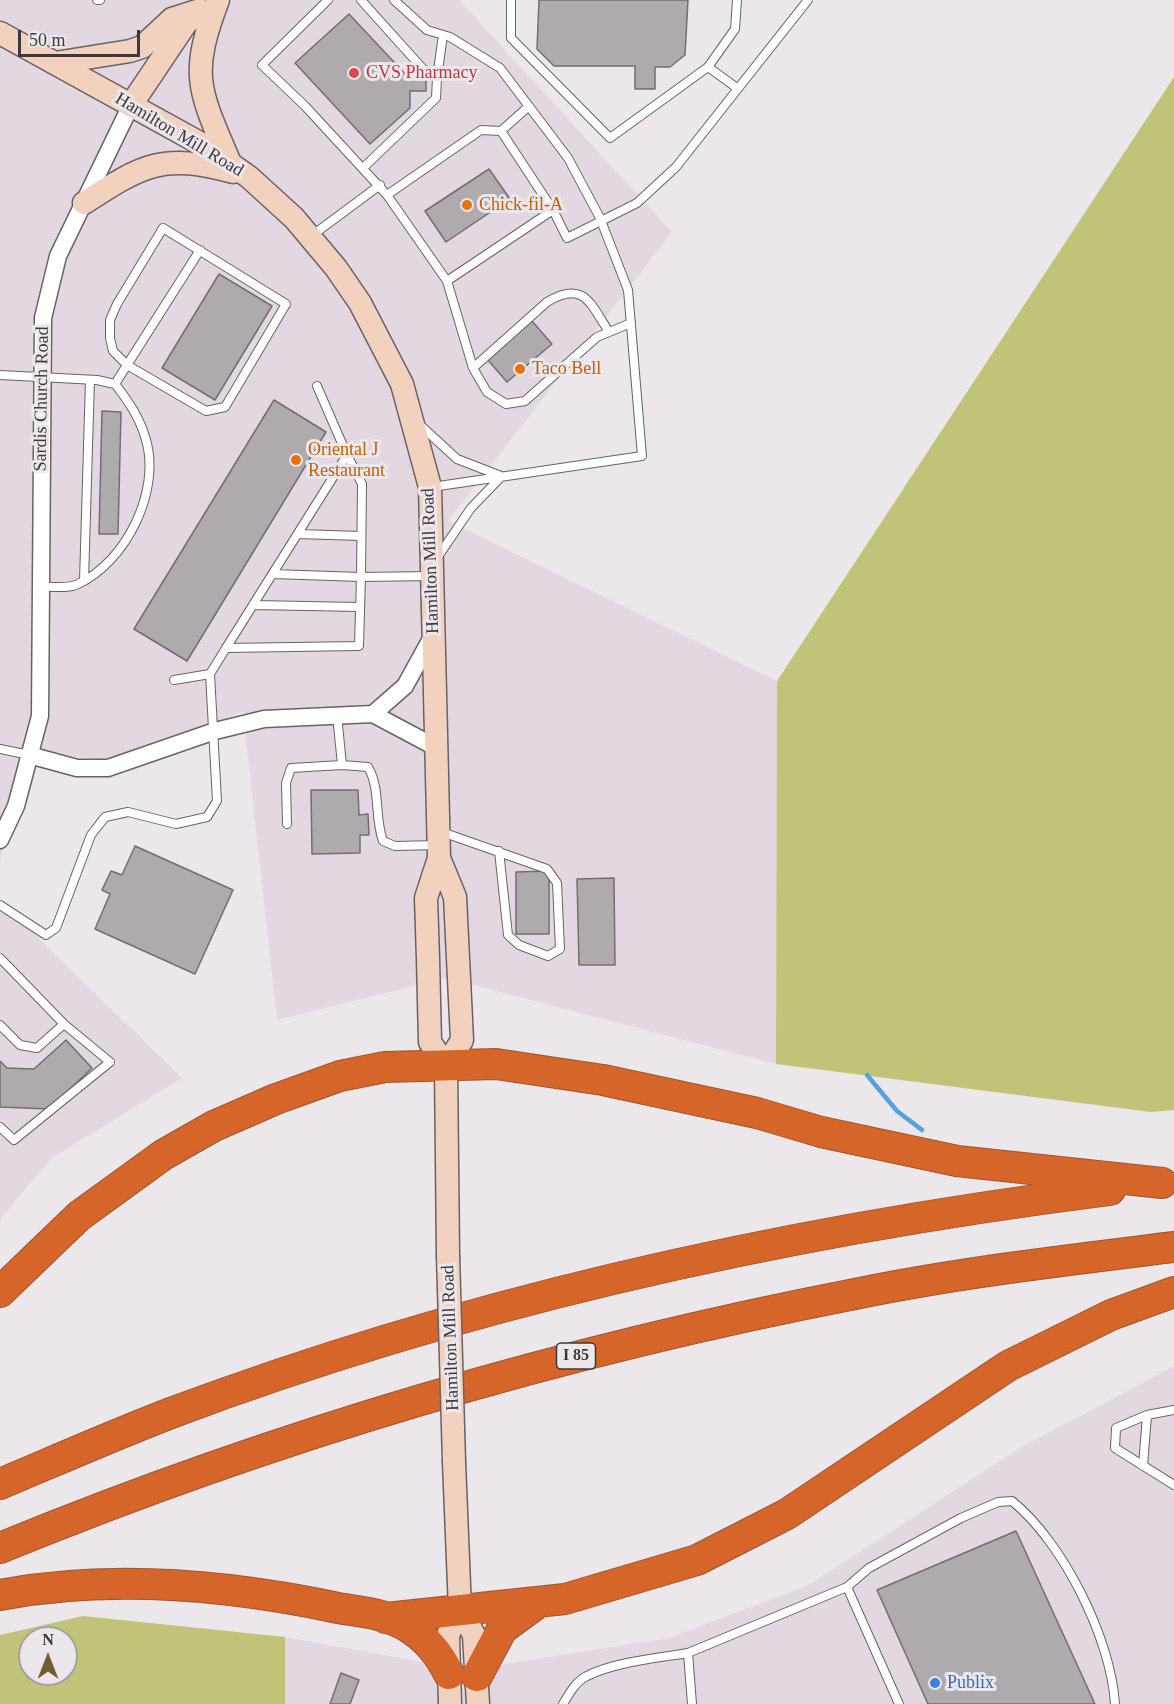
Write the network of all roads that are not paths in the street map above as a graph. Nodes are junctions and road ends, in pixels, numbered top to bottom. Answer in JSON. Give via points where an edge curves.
{"nodes":[{"id":1,"x":328,"y":0,"type":"edge"},
{"id":2,"x":362,"y":0,"type":"edge"},
{"id":3,"x":394,"y":0,"type":"edge"},
{"id":4,"x":511,"y":0,"type":"edge"},
{"id":5,"x":737,"y":0,"type":"edge"},
{"id":6,"x":808,"y":0,"type":"edge"},
{"id":7,"x":211,"y":3,"type":"edge"},
{"id":8,"x":0,"y":33,"type":"edge"},
{"id":9,"x":443,"y":35,"type":"junction"},
{"id":10,"x":55,"y":63,"type":"junction"},
{"id":11,"x":708,"y":67,"type":"junction"},
{"id":12,"x":437,"y":78,"type":"junction"},
{"id":13,"x":737,"y":88,"type":"junction"},
{"id":14,"x":131,"y":105,"type":"junction"},
{"id":15,"x":529,"y":106,"type":"junction"},
{"id":16,"x":501,"y":131,"type":"junction"},
{"id":17,"x":230,"y":163,"type":"junction"},
{"id":18,"x":364,"y":167,"type":"junction"},
{"id":19,"x":249,"y":177,"type":"junction"},
{"id":20,"x":380,"y":185,"type":"junction"},
{"id":21,"x":387,"y":195,"type":"junction"},
{"id":22,"x":84,"y":202,"type":"junction"},
{"id":23,"x":554,"y":210,"type":"junction"},
{"id":24,"x":601,"y":221,"type":"junction"},
{"id":25,"x":310,"y":237,"type":"junction"},
{"id":26,"x":200,"y":250,"type":"junction"},
{"id":27,"x":447,"y":281,"type":"junction"},
{"id":28,"x":631,"y":323,"type":"junction"},
{"id":29,"x":609,"y":332,"type":"junction"},
{"id":30,"x":127,"y":365,"type":"junction"},
{"id":31,"x":473,"y":368,"type":"junction"},
{"id":32,"x":0,"y":375,"type":"edge"},
{"id":33,"x":41,"y":378,"type":"junction"},
{"id":34,"x":90,"y":380,"type":"junction"},
{"id":35,"x":115,"y":384,"type":"junction"},
{"id":36,"x":317,"y":386,"type":"dead end"},
{"id":37,"x":410,"y":414,"type":"junction"},
{"id":38,"x":347,"y":455,"type":"junction"},
{"id":39,"x":502,"y":477,"type":"junction"},
{"id":40,"x":430,"y":487,"type":"junction"},
{"id":41,"x":298,"y":534,"type":"junction"},
{"id":42,"x":361,"y":536,"type":"junction"},
{"id":43,"x":432,"y":571,"type":"junction"},
{"id":44,"x":273,"y":574,"type":"junction"},
{"id":45,"x":361,"y":577,"type":"junction"},
{"id":46,"x":84,"y":581,"type":"junction"},
{"id":47,"x":42,"y":587,"type":"junction"},
{"id":48,"x":253,"y":605,"type":"junction"},
{"id":49,"x":360,"y":607,"type":"junction"},
{"id":50,"x":433,"y":635,"type":"junction"},
{"id":51,"x":226,"y":648,"type":"junction"},
{"id":52,"x":210,"y":674,"type":"junction"},
{"id":53,"x":174,"y":680,"type":"dead end"},
{"id":54,"x":374,"y":714,"type":"junction"},
{"id":55,"x":337,"y":715,"type":"junction"},
{"id":56,"x":215,"y":731,"type":"junction"},
{"id":57,"x":436,"y":748,"type":"junction"},
{"id":58,"x":0,"y":749,"type":"edge"},
{"id":59,"x":29,"y":755,"type":"junction"},
{"id":60,"x":342,"y":765,"type":"junction"},
{"id":61,"x":287,"y":824,"type":"dead end"},
{"id":62,"x":0,"y":840,"type":"edge"},
{"id":63,"x":439,"y":844,"type":"junction"},
{"id":64,"x":499,"y":850,"type":"junction"},
{"id":65,"x":0,"y":905,"type":"edge"},
{"id":66,"x":0,"y":958,"type":"edge"},
{"id":67,"x":64,"y":1024,"type":"junction"},
{"id":68,"x":0,"y":1025,"type":"edge"},
{"id":69,"x":446,"y":1066,"type":"junction"},
{"id":70,"x":0,"y":1126,"type":"edge"},
{"id":71,"x":1168,"y":1183,"type":"edge"},
{"id":72,"x":1174,"y":1247,"type":"edge"},
{"id":73,"x":0,"y":1292,"type":"edge"},
{"id":74,"x":1174,"y":1292,"type":"edge"},
{"id":75,"x":1174,"y":1410,"type":"edge"},
{"id":76,"x":1147,"y":1415,"type":"junction"},
{"id":77,"x":1143,"y":1466,"type":"junction"},
{"id":78,"x":0,"y":1484,"type":"edge"},
{"id":79,"x":1174,"y":1485,"type":"edge"},
{"id":80,"x":0,"y":1548,"type":"edge"},
{"id":81,"x":847,"y":1587,"type":"junction"},
{"id":82,"x":0,"y":1595,"type":"edge"},
{"id":83,"x":540,"y":1602,"type":"junction"},
{"id":84,"x":460,"y":1609,"type":"junction"},
{"id":85,"x":386,"y":1618,"type":"junction"},
{"id":86,"x":688,"y":1653,"type":"junction"},
{"id":87,"x":468,"y":1685,"type":"edge"},
{"id":88,"x":450,"y":1704,"type":"edge"},
{"id":89,"x":563,"y":1704,"type":"edge"},
{"id":90,"x":692,"y":1704,"type":"edge"},
{"id":91,"x":899,"y":1704,"type":"edge"},
{"id":92,"x":1115,"y":1704,"type":"edge"}],
"edges":[{"from":1,"to":18,"type":"lane","via":[[262,65]]},
{"from":2,"to":12,"type":"lane","via":[[423,69]]},
{"from":3,"to":9,"type":"lane","via":[[427,30]]},
{"from":4,"to":11,"type":"lane","via":[[511,38],[610,138]]},
{"from":5,"to":11,"type":"lane","via":[[735,29]]},
{"from":6,"to":13,"type":"lane"},
{"from":7,"to":10,"type":"main road","via":[[172,19],[142,47]]},
{"from":7,"to":14,"type":"main road","name":"Sardis Church Road","via":[[186,23]]},
{"from":7,"to":17,"type":"main road","via":[[199,76],[204,102]]},
{"from":8,"to":10,"type":"main road","name":"Hamilton Mill Road"},
{"from":9,"to":12,"type":"lane"},
{"from":9,"to":15,"type":"lane","via":[[500,68]]},
{"from":10,"to":14,"type":"main road","name":"Hamilton Mill Road"},
{"from":11,"to":13,"type":"lane"},
{"from":12,"to":18,"type":"lane","via":[[436,98]]},
{"from":13,"to":24,"type":"lane","via":[[676,167],[651,192]]},
{"from":14,"to":17,"type":"main road","name":"Hamilton Mill Road"},
{"from":14,"to":22,"type":"street","name":"Sardis Church Road"},
{"from":15,"to":16,"type":"lane"},
{"from":15,"to":24,"type":"lane","via":[[568,158]]},
{"from":16,"to":21,"type":"lane","via":[[481,130]]},
{"from":16,"to":23,"type":"lane"},
{"from":17,"to":19,"type":"main road","name":"Hamilton Mill Road"},
{"from":18,"to":20,"type":"lane"},
{"from":19,"to":22,"type":"main road","via":[[195,162],[163,163],[127,175]]},
{"from":19,"to":25,"type":"main road","name":"Hamilton Mill Road"},
{"from":20,"to":21,"type":"lane"},
{"from":20,"to":25,"type":"lane"},
{"from":21,"to":27,"type":"lane"},
{"from":22,"to":33,"type":"street","name":"Sardis Church Road","via":[[58,256],[43,318]]},
{"from":23,"to":24,"type":"lane","via":[[567,238]]},
{"from":23,"to":27,"type":"lane"},
{"from":24,"to":28,"type":"lane","via":[[628,290]]},
{"from":25,"to":37,"type":"main road","name":"Hamilton Mill Road","via":[[360,303],[402,384]]},
{"from":26,"to":30,"type":"lane"},
{"from":26,"to":30,"type":"lane","via":[[163,228],[110,320],[113,351]]},
{"from":26,"to":30,"type":"lane","via":[[286,304],[225,407],[206,411]]},
{"from":27,"to":31,"type":"lane"},
{"from":28,"to":29,"type":"lane"},
{"from":28,"to":39,"type":"lane","via":[[642,456]]},
{"from":29,"to":31,"type":"lane","via":[[597,337],[525,401],[506,405],[487,392]]},
{"from":29,"to":31,"type":"lane","via":[[583,295],[574,291],[561,293]]},
{"from":30,"to":35,"type":"lane"},
{"from":32,"to":33,"type":"lane"},
{"from":33,"to":34,"type":"lane"},
{"from":33,"to":47,"type":"street","name":"Sardis Church Road"},
{"from":34,"to":35,"type":"lane"},
{"from":34,"to":46,"type":"lane"},
{"from":35,"to":46,"type":"lane","via":[[135,411],[147,442],[150,470],[142,505],[122,547]]},
{"from":36,"to":38,"type":"lane"},
{"from":37,"to":39,"type":"lane","via":[[457,459]]},
{"from":37,"to":40,"type":"main road","name":"Hamilton Mill Road"},
{"from":38,"to":41,"type":"lane"},
{"from":38,"to":42,"type":"lane","via":[[362,484]]},
{"from":39,"to":40,"type":"lane"},
{"from":39,"to":43,"type":"lane","via":[[471,507]]},
{"from":40,"to":43,"type":"main road","name":"Hamilton Mill Road"},
{"from":41,"to":42,"type":"lane"},
{"from":41,"to":44,"type":"lane"},
{"from":42,"to":45,"type":"lane"},
{"from":43,"to":45,"type":"lane"},
{"from":43,"to":50,"type":"main road","name":"Hamilton Mill Road"},
{"from":44,"to":45,"type":"lane"},
{"from":44,"to":48,"type":"lane"},
{"from":45,"to":49,"type":"lane"},
{"from":46,"to":47,"type":"lane"},
{"from":47,"to":59,"type":"street","name":"Sardis Church Road","via":[[40,716]]},
{"from":48,"to":49,"type":"lane"},
{"from":48,"to":51,"type":"lane"},
{"from":49,"to":51,"type":"lane","via":[[359,646]]},
{"from":50,"to":54,"type":"street","via":[[405,686]]},
{"from":50,"to":57,"type":"main road","name":"Hamilton Mill Road"},
{"from":51,"to":52,"type":"lane"},
{"from":52,"to":53,"type":"lane"},
{"from":52,"to":56,"type":"lane"},
{"from":54,"to":55,"type":"street"},
{"from":54,"to":57,"type":"street"},
{"from":55,"to":56,"type":"street","via":[[264,719]]},
{"from":55,"to":60,"type":"lane"},
{"from":56,"to":59,"type":"street","via":[[108,768],[77,768]]},
{"from":56,"to":65,"type":"lane","via":[[217,801],[207,817],[176,824],[128,812],[105,817],[91,835],[56,928],[46,935]]},
{"from":57,"to":63,"type":"main road","name":"Hamilton Mill Road"},
{"from":58,"to":59,"type":"lane"},
{"from":59,"to":62,"type":"street","name":"Sardis Church Road","via":[[16,806]]},
{"from":60,"to":61,"type":"lane","via":[[291,768],[286,783]]},
{"from":60,"to":63,"type":"lane","via":[[368,767],[375,778],[378,828],[383,841],[395,846]]},
{"from":63,"to":64,"type":"lane"},
{"from":63,"to":69,"type":"main road","name":"Hamilton Mill Road","via":[[426,898],[430,1042]]},
{"from":63,"to":69,"type":"main road","name":"Hamilton Mill Road","via":[[455,897],[462,1040]]},
{"from":64,"to":64,"type":"lane","via":[[547,869],[557,883],[560,949],[548,956],[519,945],[508,935]]},
{"from":66,"to":67,"type":"lane"},
{"from":67,"to":68,"type":"lane","via":[[37,1048],[20,1045]]},
{"from":67,"to":70,"type":"lane","via":[[110,1062],[14,1140]]},
{"from":69,"to":71,"type":"highway","via":[[496,1064],[603,1080],[957,1161]]},
{"from":69,"to":73,"type":"highway","via":[[385,1066],[340,1076],[214,1126],[163,1155],[79,1216]]},
{"from":69,"to":84,"type":"main road","name":"Hamilton Mill Road","bridge":true},
{"from":71,"to":78,"type":"highway","via":[[1006,1203],[859,1228],[557,1294],[416,1332],[252,1385],[172,1413]]},
{"from":72,"to":80,"type":"highway","number":"I 85","via":[[1041,1263],[862,1292],[687,1328],[485,1380],[341,1423],[192,1473]]},
{"from":74,"to":83,"type":"highway","via":[[1111,1316],[1008,1366],[788,1514],[697,1560],[565,1599]]},
{"from":75,"to":76,"type":"lane"},
{"from":76,"to":77,"type":"lane"},
{"from":76,"to":77,"type":"lane","via":[[1116,1428],[1115,1448]]},
{"from":77,"to":79,"type":"lane"},
{"from":81,"to":86,"type":"lane"},
{"from":81,"to":91,"type":"lane"},
{"from":81,"to":92,"type":"lane","via":[[869,1568],[961,1518],[998,1502],[1012,1501],[1028,1514],[1080,1594],[1109,1663]]},
{"from":82,"to":85,"type":"highway","via":[[76,1584],[142,1584],[298,1599]]},
{"from":83,"to":84,"type":"highway"},
{"from":83,"to":87,"type":"highway","via":[[502,1629]]},
{"from":84,"to":85,"type":"highway"},
{"from":84,"to":87,"type":"main road","name":"Hamilton Mill Road","via":[[474,1635]]},
{"from":85,"to":87,"type":"highway","via":[[420,1635]]},
{"from":86,"to":89,"type":"lane","via":[[607,1668],[587,1676]]},
{"from":86,"to":90,"type":"lane"},
{"from":87,"to":88,"type":"main road","name":"Hamilton Mill Road"}]}
